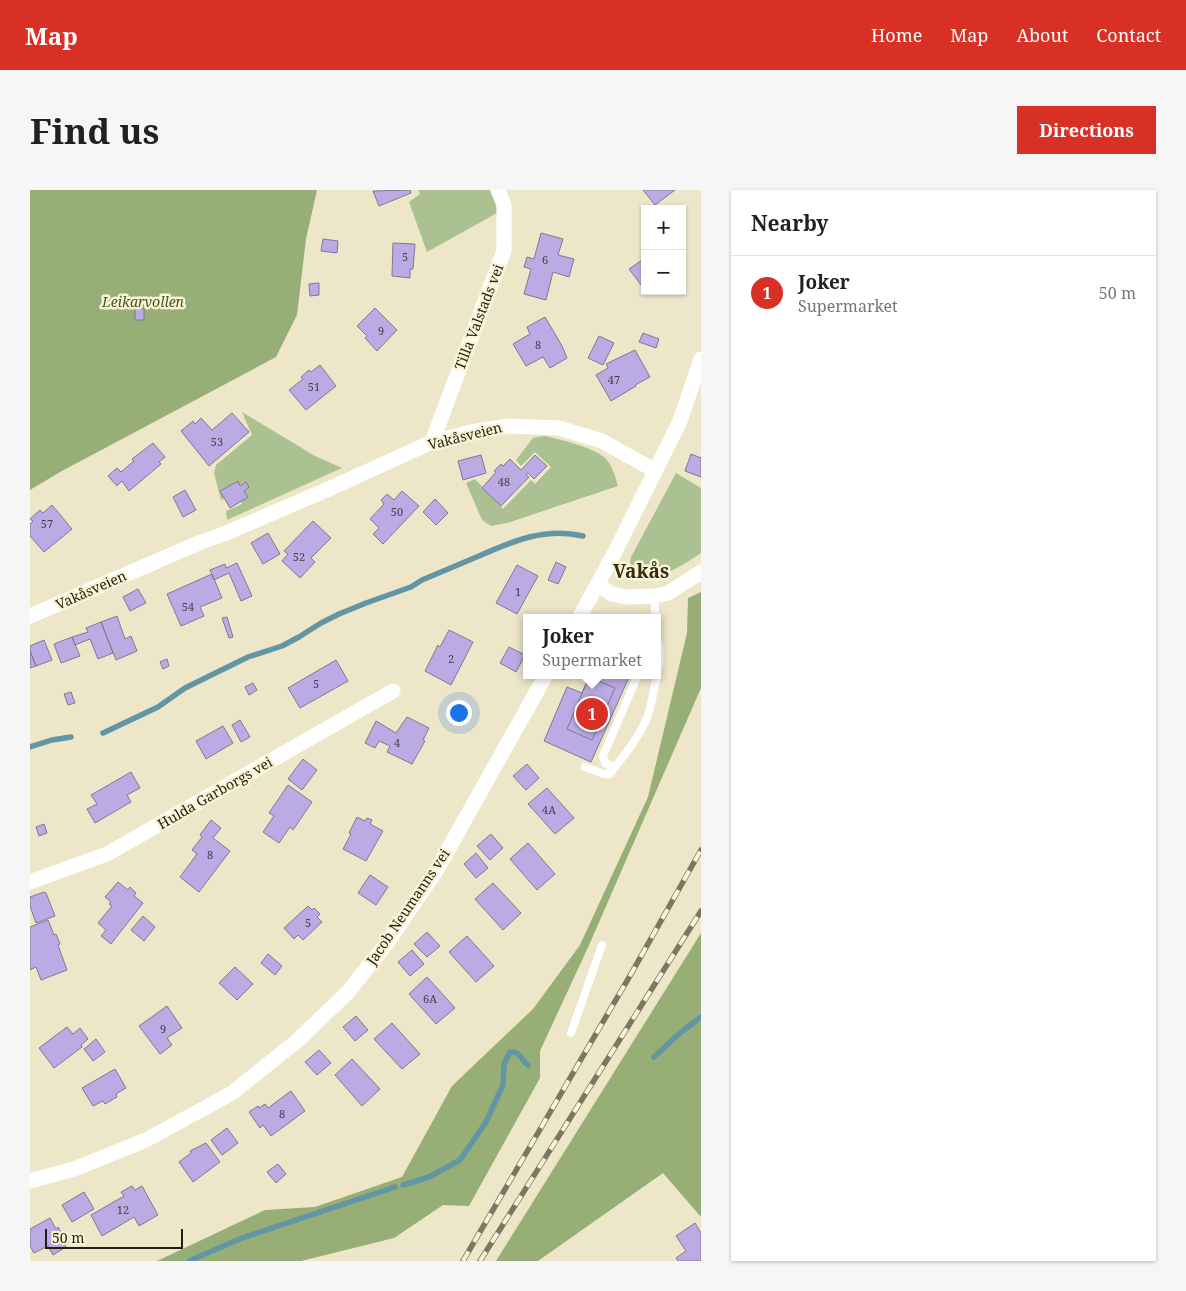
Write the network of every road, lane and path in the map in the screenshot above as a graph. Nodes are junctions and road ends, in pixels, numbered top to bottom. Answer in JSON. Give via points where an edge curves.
{"nodes":[{"id":1,"x":498,"y":190,"type":"edge"},
{"id":2,"x":701,"y":359,"type":"edge"},
{"id":3,"x":432,"y":442,"type":"junction"},
{"id":4,"x":654,"y":470,"type":"junction"},
{"id":5,"x":701,"y":572,"type":"edge"},
{"id":6,"x":598,"y":585,"type":"junction"},
{"id":7,"x":655,"y":596,"type":"junction"},
{"id":8,"x":581,"y":614,"type":"edge"},
{"id":9,"x":655,"y":614,"type":"edge"},
{"id":10,"x":30,"y":616,"type":"edge"},
{"id":11,"x":544,"y":679,"type":"edge"},
{"id":12,"x":636,"y":679,"type":"edge"},
{"id":13,"x":656,"y":679,"type":"edge"},
{"id":14,"x":393,"y":691,"type":"dead end"},
{"id":15,"x":586,"y":768,"type":"dead end"},
{"id":16,"x":610,"y":774,"type":"junction"},
{"id":17,"x":30,"y":882,"type":"edge"},
{"id":18,"x":602,"y":945,"type":"dead end"},
{"id":19,"x":570,"y":1033,"type":"dead end"},
{"id":20,"x":30,"y":1181,"type":"edge"}],
"edges":[{"from":1,"to":3,"type":"street","name":"Tilla Valstads vei","via":[[504,205],[504,251]]},
{"from":2,"to":4,"type":"street","via":[[680,421]]},
{"from":3,"to":4,"type":"street","name":"Vakåsveien","via":[[508,426],[559,428],[602,441]]},
{"from":3,"to":10,"type":"street","name":"Vakåsveien"},
{"from":4,"to":6,"type":"street"},
{"from":5,"to":7,"type":"street","via":[[668,593]]},
{"from":6,"to":7,"type":"street","via":[[612,594],[626,597]]},
{"from":6,"to":8,"type":"street"},
{"from":7,"to":9,"type":"lane"},
{"from":11,"to":20,"type":"street","name":"Jacob Neumanns vei","via":[[436,871],[388,943],[347,993],[297,1041],[232,1093],[146,1140],[74,1169]]},
{"from":12,"to":16,"type":"lane","via":[[603,756],[604,762],[612,766]]},
{"from":13,"to":16,"type":"lane","via":[[648,714],[632,746]]},
{"from":14,"to":17,"type":"street","name":"Hulda Garborgs vei","via":[[107,854]]},
{"from":15,"to":16,"type":"lane"},
{"from":18,"to":19,"type":"lane"}]}
